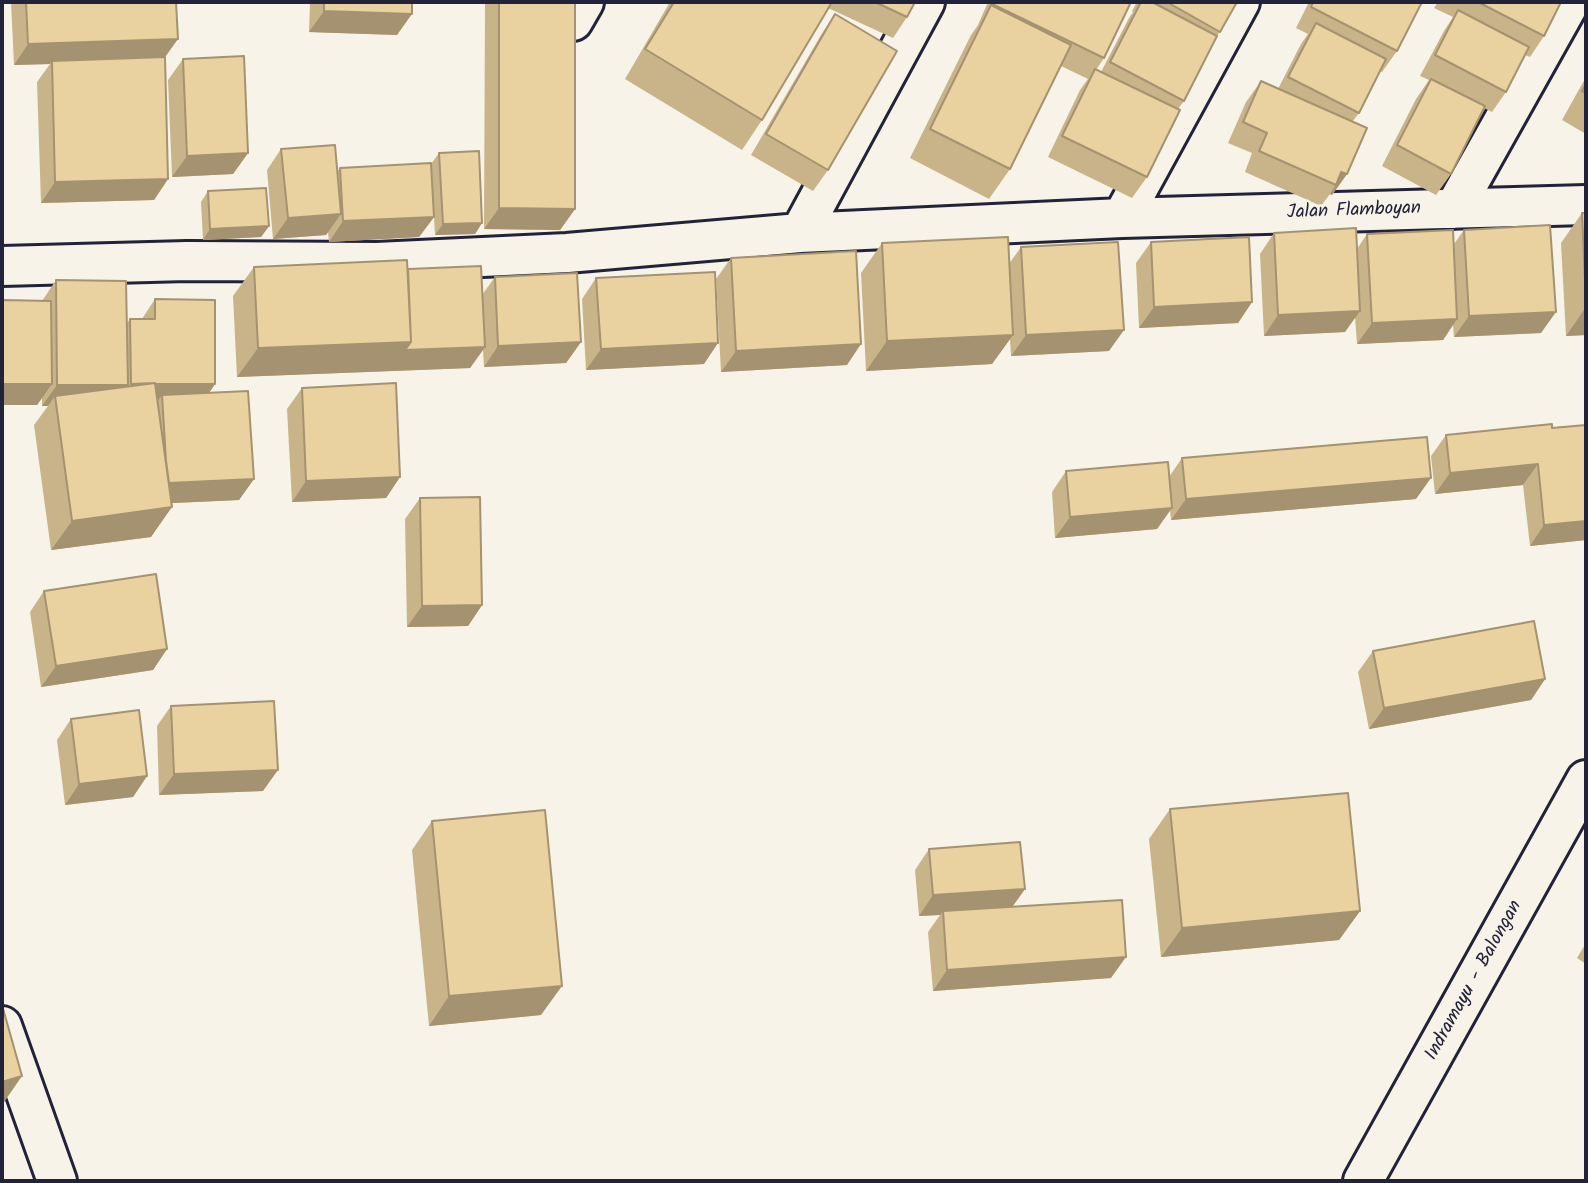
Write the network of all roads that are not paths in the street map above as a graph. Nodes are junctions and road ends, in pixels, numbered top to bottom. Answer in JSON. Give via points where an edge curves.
{"nodes":[{"id":1,"x":925,"y":2,"type":"edge"},
{"id":2,"x":1240,"y":2,"type":"edge"},
{"id":3,"x":1570,"y":2,"type":"edge"},
{"id":4,"x":577,"y":8,"type":"edge"},
{"id":5,"x":572,"y":62,"type":"edge"},
{"id":6,"x":1586,"y":205,"type":"edge"},
{"id":7,"x":1454,"y":209,"type":"junction"},
{"id":8,"x":568,"y":212,"type":"edge"},
{"id":9,"x":1122,"y":218,"type":"junction"},
{"id":10,"x":800,"y":233,"type":"junction"},
{"id":11,"x":567,"y":253,"type":"junction"},
{"id":12,"x":2,"y":266,"type":"edge"},
{"id":13,"x":1586,"y":780,"type":"edge"},
{"id":14,"x":2,"y":1026,"type":"edge"},
{"id":15,"x":57,"y":1181,"type":"edge"},
{"id":16,"x":1363,"y":1181,"type":"edge"}],
"edges":[{"from":1,"to":10,"type":"main road"},
{"from":2,"to":9,"type":"main road"},
{"from":3,"to":7,"type":"main road"},
{"from":4,"to":5,"type":"main road"},
{"from":6,"to":7,"type":"main road","name":"Jalan Flamboyan"},
{"from":7,"to":9,"type":"main road","name":"Jalan Flamboyan"},
{"from":8,"to":11,"type":"main road"},
{"from":9,"to":10,"type":"main road","name":"Jalan Flamboyan"},
{"from":10,"to":11,"type":"main road","name":"Jalan Flamboyan"},
{"from":11,"to":12,"type":"main road","name":"Jalan Flamboyan","via":[[377,262]]},
{"from":13,"to":16,"type":"main road","name":"Indramayu - Balongan"},
{"from":14,"to":15,"type":"main road"}]}
